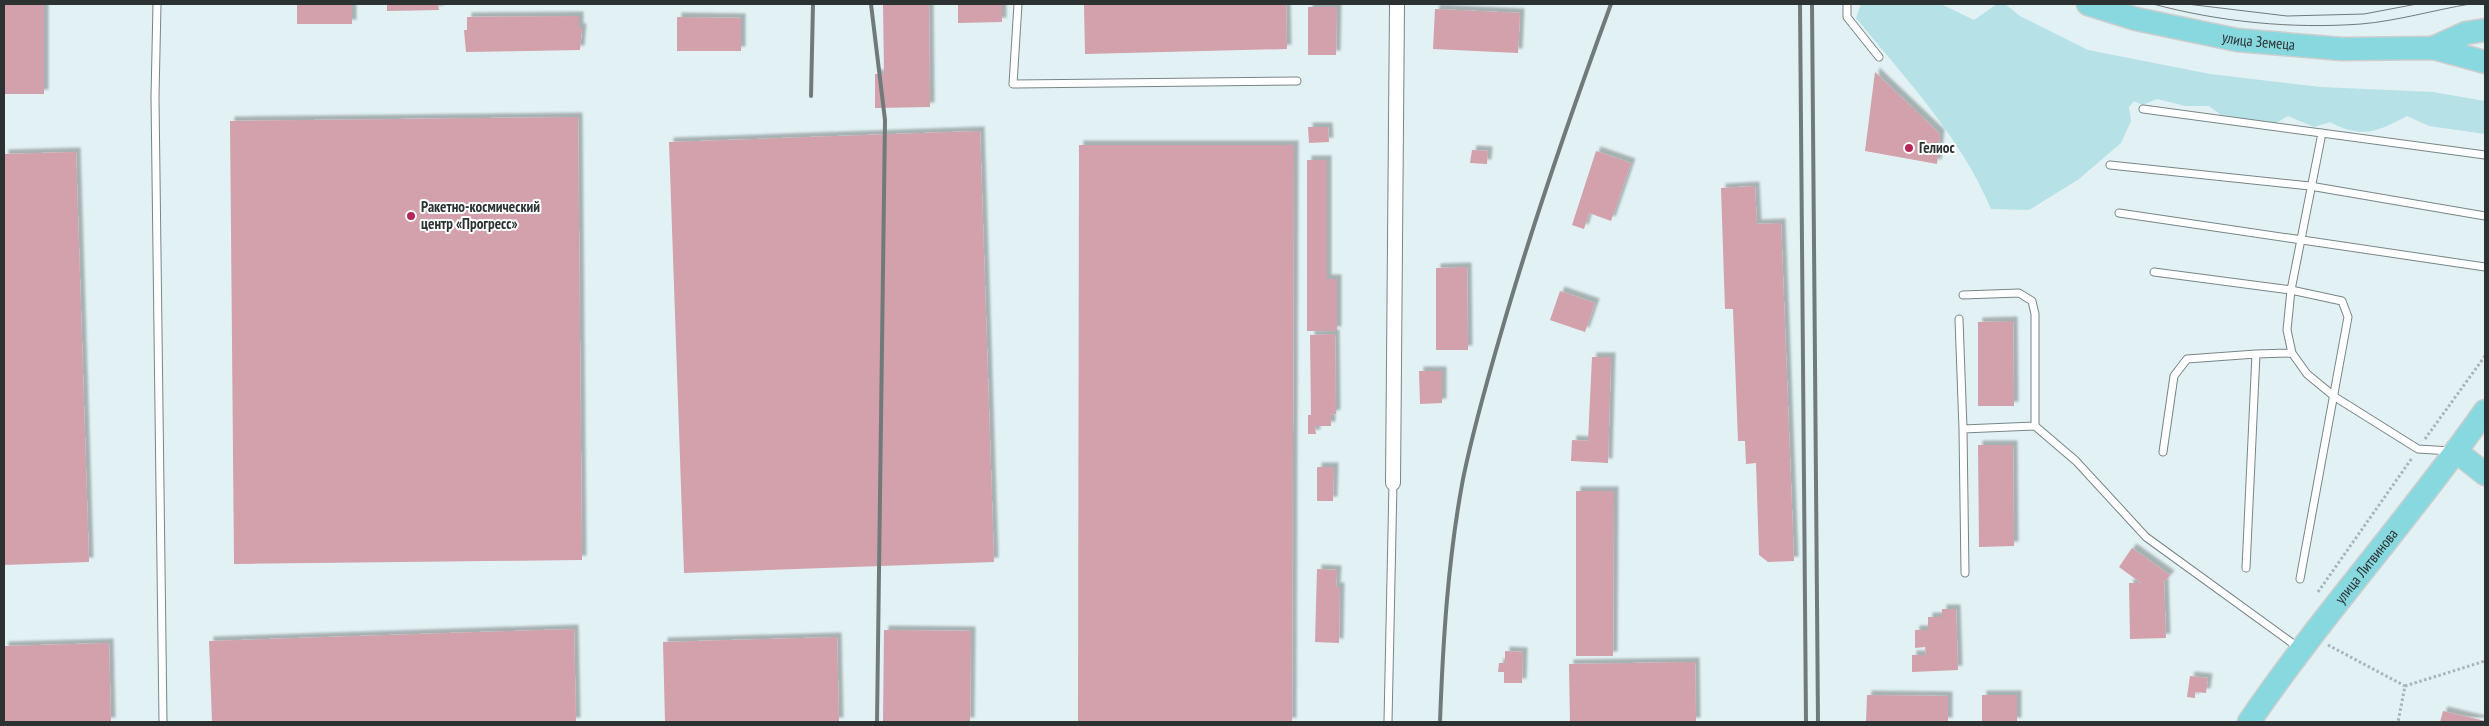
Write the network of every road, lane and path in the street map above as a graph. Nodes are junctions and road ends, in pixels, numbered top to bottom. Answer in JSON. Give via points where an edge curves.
{"nodes":[{"id":1,"x":157,"y":4,"type":"edge"},
{"id":2,"x":1018,"y":4,"type":"edge"},
{"id":3,"x":1396,"y":4,"type":"edge"},
{"id":4,"x":1847,"y":4,"type":"edge"},
{"id":5,"x":2088,"y":4,"type":"edge"},
{"id":6,"x":2485,"y":30,"type":"edge"},
{"id":7,"x":2433,"y":48,"type":"junction"},
{"id":8,"x":1879,"y":57,"type":"dead end"},
{"id":9,"x":2485,"y":62,"type":"edge"},
{"id":10,"x":1297,"y":81,"type":"dead end"},
{"id":11,"x":2143,"y":109,"type":"dead end"},
{"id":12,"x":2322,"y":133,"type":"junction"},
{"id":13,"x":2485,"y":155,"type":"edge"},
{"id":14,"x":2110,"y":165,"type":"dead end"},
{"id":15,"x":2310,"y":186,"type":"junction"},
{"id":16,"x":2119,"y":212,"type":"dead end"},
{"id":17,"x":2485,"y":216,"type":"edge"},
{"id":18,"x":2300,"y":239,"type":"junction"},
{"id":19,"x":2485,"y":267,"type":"edge"},
{"id":20,"x":2154,"y":272,"type":"dead end"},
{"id":21,"x":2291,"y":290,"type":"junction"},
{"id":22,"x":1964,"y":295,"type":"dead end"},
{"id":23,"x":1959,"y":319,"type":"dead end"},
{"id":24,"x":2292,"y":353,"type":"junction"},
{"id":25,"x":2256,"y":354,"type":"junction"},
{"id":26,"x":2335,"y":397,"type":"junction"},
{"id":27,"x":2485,"y":411,"type":"edge"},
{"id":28,"x":2035,"y":426,"type":"junction"},
{"id":29,"x":1963,"y":429,"type":"junction"},
{"id":30,"x":2164,"y":452,"type":"dead end"},
{"id":31,"x":2457,"y":452,"type":"junction"},
{"id":32,"x":2485,"y":474,"type":"edge"},
{"id":33,"x":1393,"y":483,"type":"joint"},
{"id":34,"x":2246,"y":568,"type":"dead end"},
{"id":35,"x":1965,"y":574,"type":"dead end"},
{"id":36,"x":2300,"y":579,"type":"dead end"},
{"id":37,"x":2302,"y":650,"type":"junction"},
{"id":38,"x":2485,"y":661,"type":"edge"},
{"id":39,"x":2405,"y":686,"type":"dead end"},
{"id":40,"x":163,"y":722,"type":"edge"},
{"id":41,"x":1388,"y":722,"type":"edge"},
{"id":42,"x":2249,"y":722,"type":"edge"}],
"edges":[{"from":1,"to":40,"type":"lane","via":[[155,97]]},
{"from":2,"to":10,"type":"lane","via":[[1013,84]]},
{"from":3,"to":33,"type":"street"},
{"from":4,"to":8,"type":"lane","via":[[1847,17]]},
{"from":5,"to":7,"type":"main road","name":"улица Земеца","via":[[2136,19],[2237,40],[2342,49]]},
{"from":6,"to":7,"type":"main road"},
{"from":7,"to":9,"type":"main road"},
{"from":11,"to":12,"type":"lane"},
{"from":12,"to":13,"type":"lane"},
{"from":12,"to":15,"type":"lane"},
{"from":14,"to":15,"type":"lane"},
{"from":15,"to":17,"type":"lane"},
{"from":15,"to":18,"type":"lane"},
{"from":16,"to":18,"type":"lane"},
{"from":18,"to":19,"type":"lane"},
{"from":18,"to":21,"type":"lane"},
{"from":20,"to":21,"type":"lane"},
{"from":21,"to":24,"type":"lane","via":[[2287,330]]},
{"from":21,"to":26,"type":"lane","via":[[2342,301],[2348,317]]},
{"from":22,"to":28,"type":"lane","via":[[2019,293],[2032,300],[2035,314]]},
{"from":23,"to":29,"type":"lane"},
{"from":24,"to":25,"type":"lane"},
{"from":24,"to":26,"type":"lane","via":[[2307,374]]},
{"from":25,"to":30,"type":"lane","via":[[2187,359],[2174,376]]},
{"from":25,"to":34,"type":"lane"},
{"from":26,"to":31,"type":"lane","via":[[2418,449]]},
{"from":26,"to":36,"type":"lane"},
{"from":27,"to":31,"type":"main road","name":"улица Литвинова"},
{"from":28,"to":29,"type":"lane"},
{"from":28,"to":37,"type":"lane","via":[[2076,461],[2146,537]]},
{"from":29,"to":35,"type":"lane"},
{"from":31,"to":32,"type":"main road"},
{"from":31,"to":37,"type":"main road","name":"улица Литвинова"},
{"from":33,"to":41,"type":"lane"},
{"from":37,"to":42,"type":"main road","name":"улица Литвинова"},
{"from":38,"to":39,"type":"path"}]}
